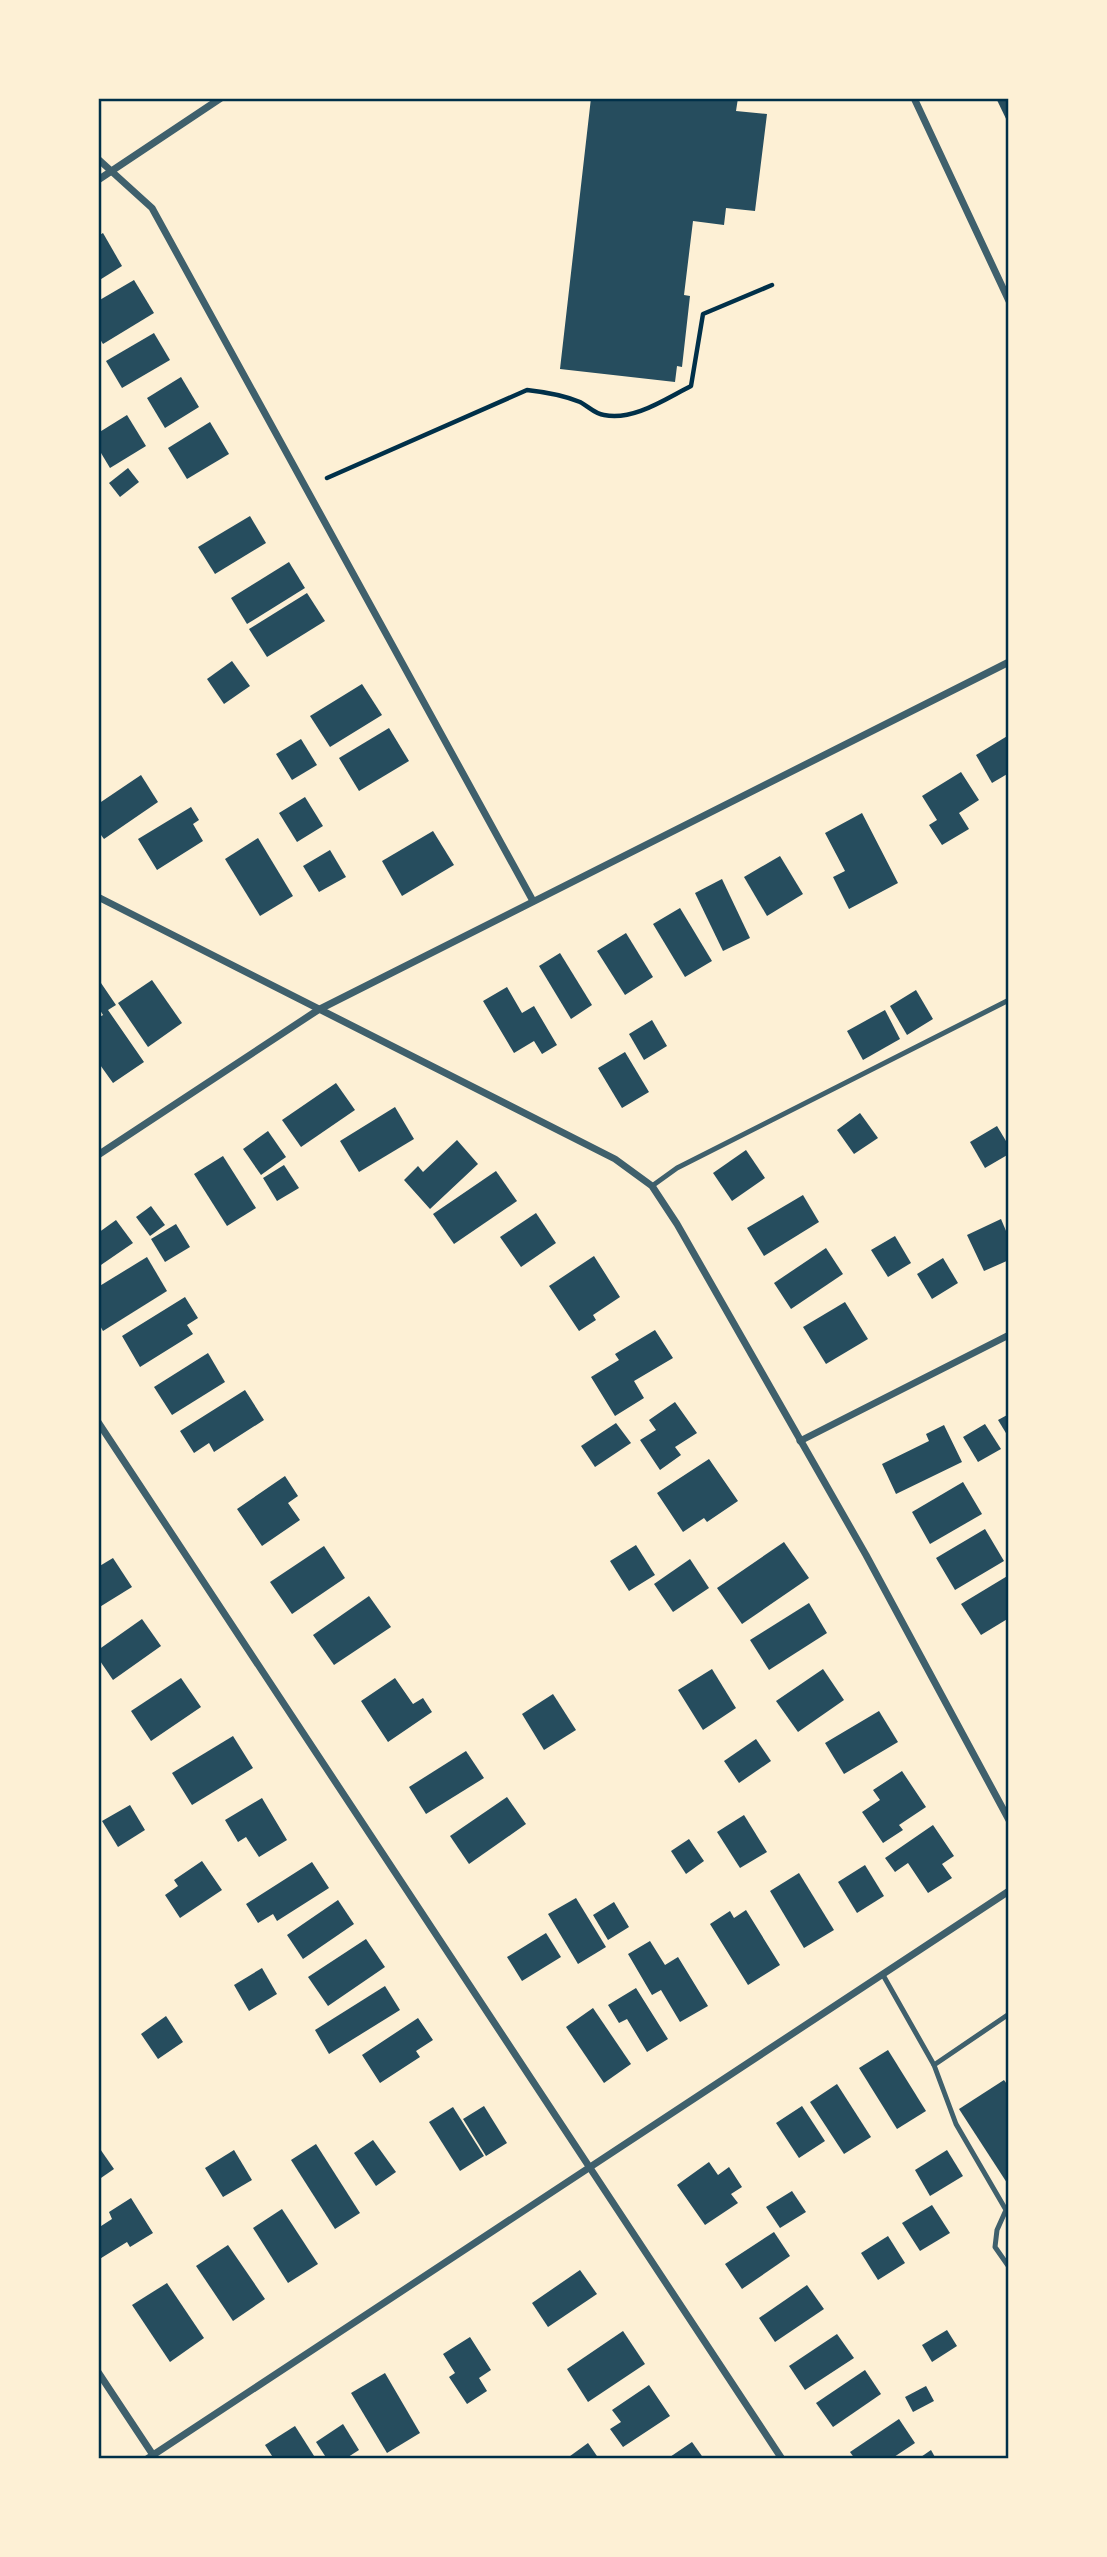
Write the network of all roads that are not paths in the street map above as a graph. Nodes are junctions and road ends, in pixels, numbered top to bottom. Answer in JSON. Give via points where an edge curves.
{"nodes":[{"id":1,"x":221,"y":98,"type":"edge"},
{"id":2,"x":914,"y":98,"type":"edge"},
{"id":3,"x":98,"y":159,"type":"edge"},
{"id":4,"x":110,"y":172,"type":"junction"},
{"id":5,"x":98,"y":180,"type":"edge"},
{"id":6,"x":1009,"y":301,"type":"edge"},
{"id":7,"x":1009,"y":662,"type":"edge"},
{"id":8,"x":98,"y":897,"type":"edge"},
{"id":9,"x":533,"y":901,"type":"junction"},
{"id":10,"x":1009,"y":1000,"type":"edge"},
{"id":11,"x":317,"y":1010,"type":"junction"},
{"id":12,"x":98,"y":1155,"type":"edge"},
{"id":13,"x":652,"y":1186,"type":"junction"},
{"id":14,"x":1009,"y":1335,"type":"edge"},
{"id":15,"x":98,"y":1422,"type":"edge"},
{"id":16,"x":800,"y":1441,"type":"junction"},
{"id":17,"x":1009,"y":1820,"type":"edge"},
{"id":18,"x":1009,"y":1891,"type":"edge"},
{"id":19,"x":883,"y":1975,"type":"junction"},
{"id":20,"x":1009,"y":2014,"type":"edge"},
{"id":21,"x":934,"y":2066,"type":"junction"},
{"id":22,"x":589,"y":2168,"type":"junction"},
{"id":23,"x":1009,"y":2267,"type":"edge"},
{"id":24,"x":98,"y":2372,"type":"edge"},
{"id":25,"x":152,"y":2458,"type":"edge"},
{"id":26,"x":782,"y":2459,"type":"edge"}],
"edges":[{"from":1,"to":4,"type":"street"},
{"from":2,"to":6,"type":"street"},
{"from":3,"to":4,"type":"street"},
{"from":4,"to":5,"type":"street"},
{"from":4,"to":9,"type":"street","via":[[152,208]]},
{"from":7,"to":9,"type":"street"},
{"from":8,"to":11,"type":"street"},
{"from":9,"to":11,"type":"street"},
{"from":10,"to":13,"type":"lane","via":[[677,1168]]},
{"from":11,"to":12,"type":"street"},
{"from":11,"to":13,"type":"street","via":[[615,1159]]},
{"from":13,"to":16,"type":"street"},
{"from":14,"to":16,"type":"street"},
{"from":15,"to":22,"type":"street"},
{"from":16,"to":17,"type":"street"},
{"from":18,"to":19,"type":"street"},
{"from":19,"to":21,"type":"lane"},
{"from":19,"to":22,"type":"street"},
{"from":20,"to":21,"type":"lane"},
{"from":21,"to":23,"type":"lane","via":[[956,2124],[1006,2210],[995,2247]]},
{"from":22,"to":25,"type":"street"},
{"from":22,"to":26,"type":"street"},
{"from":24,"to":25,"type":"street"}]}
